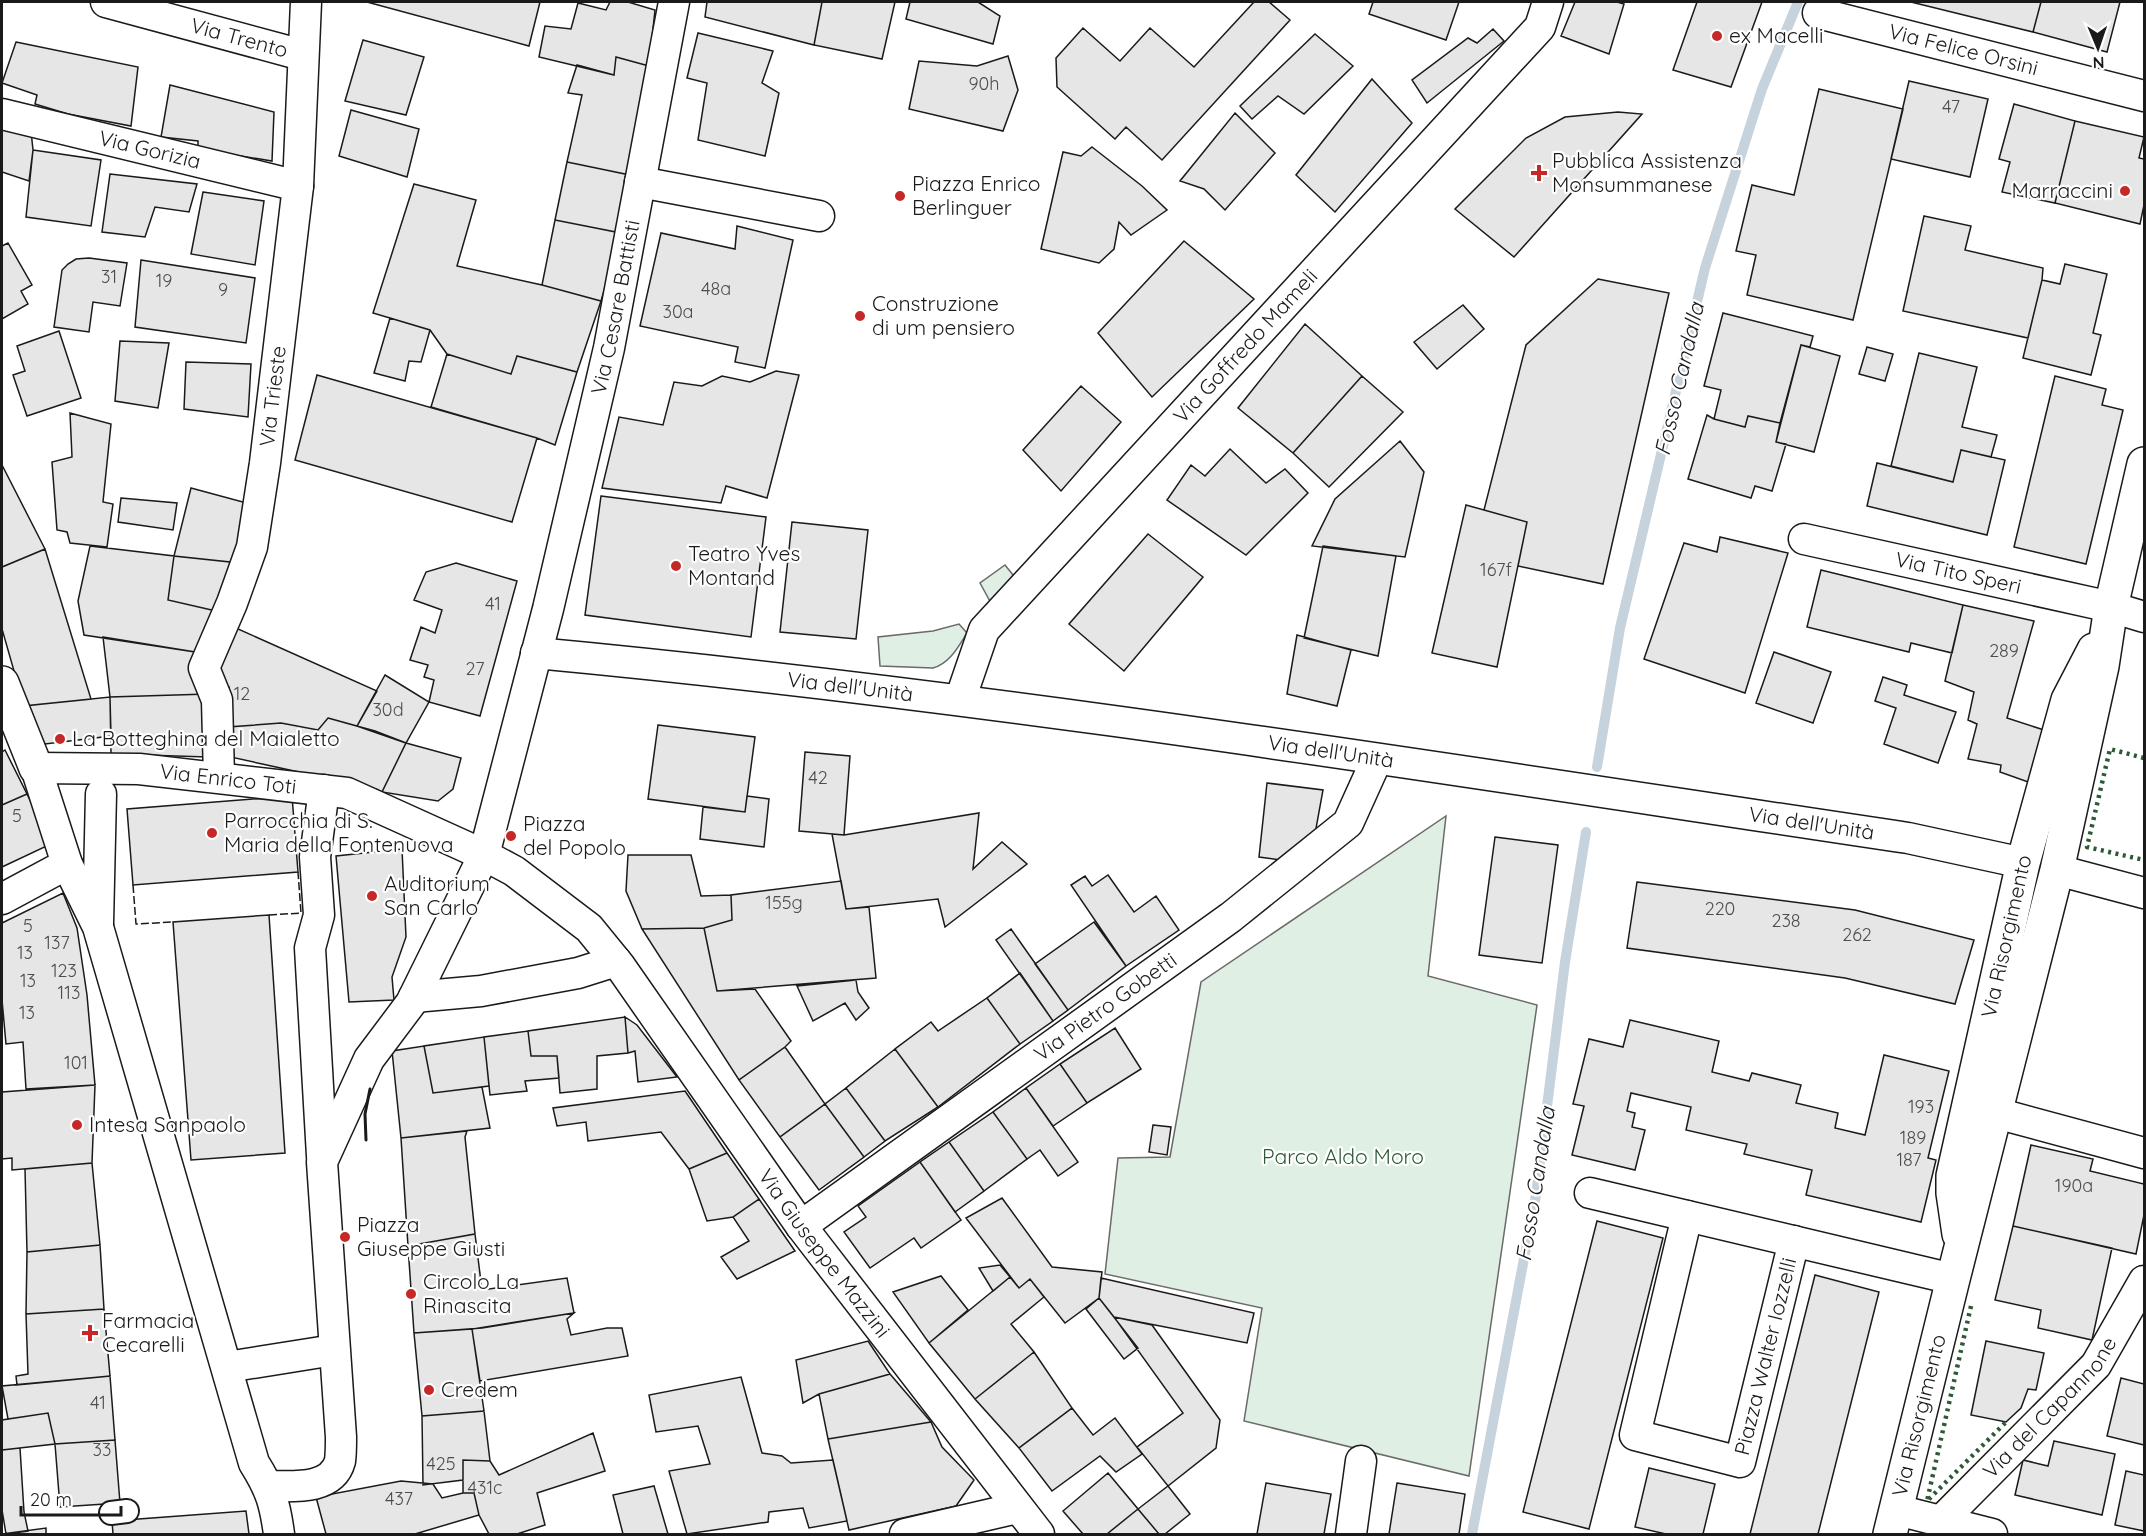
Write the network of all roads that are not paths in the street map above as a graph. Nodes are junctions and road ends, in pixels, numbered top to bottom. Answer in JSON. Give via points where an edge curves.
{"nodes":[{"id":1,"x":106,"y":2,"type":"edge"},
{"id":2,"x":306,"y":2,"type":"edge"},
{"id":3,"x":674,"y":2,"type":"edge"},
{"id":4,"x":1548,"y":2,"type":"edge"},
{"id":5,"x":1818,"y":13,"type":"dead end"},
{"id":6,"x":302,"y":55,"type":"junction"},
{"id":7,"x":2145,"y":96,"type":"edge"},
{"id":8,"x":2,"y":114,"type":"edge"},
{"id":9,"x":640,"y":182,"type":"junction"},
{"id":10,"x":298,"y":186,"type":"junction"},
{"id":11,"x":819,"y":216,"type":"dead end"},
{"id":12,"x":2145,"y":464,"type":"edge"},
{"id":13,"x":1804,"y":539,"type":"dead end"},
{"id":14,"x":2110,"y":614,"type":"junction"},
{"id":15,"x":2145,"y":617,"type":"edge"},
{"id":16,"x":536,"y":653,"type":"junction"},
{"id":17,"x":2091,"y":657,"type":"junction"},
{"id":18,"x":2,"y":683,"type":"edge"},
{"id":19,"x":960,"y":699,"type":"junction"},
{"id":20,"x":1377,"y":759,"type":"junction"},
{"id":21,"x":36,"y":768,"type":"junction"},
{"id":22,"x":140,"y":769,"type":"junction"},
{"id":23,"x":219,"y":777,"type":"junction"},
{"id":24,"x":324,"y":790,"type":"junction"},
{"id":25,"x":101,"y":794,"type":"junction"},
{"id":26,"x":484,"y":855,"type":"junction"},
{"id":27,"x":2023,"y":863,"type":"junction"},
{"id":28,"x":67,"y":864,"type":"junction"},
{"id":29,"x":2057,"y":870,"type":"junction"},
{"id":30,"x":2145,"y":893,"type":"edge"},
{"id":31,"x":2,"y":898,"type":"edge"},
{"id":32,"x":98,"y":927,"type":"junction"},
{"id":33,"x":618,"y":963,"type":"junction"},
{"id":34,"x":414,"y":997,"type":"junction"},
{"id":35,"x":1996,"y":1113,"type":"junction"},
{"id":36,"x":2145,"y":1154,"type":"edge"},
{"id":37,"x":322,"y":1162,"type":"junction"},
{"id":38,"x":1590,"y":1193,"type":"dead end"},
{"id":39,"x":1971,"y":1210,"type":"junction"},
{"id":40,"x":1687,"y":1216,"type":"junction"},
{"id":41,"x":801,"y":1226,"type":"junction"},
{"id":42,"x":1794,"y":1241,"type":"junction"},
{"id":43,"x":1955,"y":1270,"type":"junction"},
{"id":44,"x":2145,"y":1281,"type":"edge"},
{"id":45,"x":334,"y":1350,"type":"junction"},
{"id":46,"x":227,"y":1366,"type":"junction"},
{"id":47,"x":1360,"y":1461,"type":"dead end"},
{"id":48,"x":272,"y":1495,"type":"junction"},
{"id":49,"x":1017,"y":1508,"type":"junction"},
{"id":50,"x":1894,"y":1522,"type":"edge"},
{"id":51,"x":1940,"y":1522,"type":"junction"},
{"id":52,"x":279,"y":1534,"type":"edge"},
{"id":53,"x":905,"y":1534,"type":"edge"},
{"id":54,"x":1039,"y":1534,"type":"edge"},
{"id":55,"x":1351,"y":1534,"type":"edge"},
{"id":56,"x":1992,"y":1534,"type":"edge"}],
"edges":[{"from":1,"to":6,"type":"street","name":"Via Trento"},
{"from":2,"to":6,"type":"street","name":"Via Trieste"},
{"from":3,"to":9,"type":"street","name":"Via Cesare Battisti"},
{"from":4,"to":19,"type":"street","name":"Via Goffredo Mameli","via":[[1540,27],[984,630]]},
{"from":5,"to":7,"type":"street","name":"Via Felice Orsini"},
{"from":6,"to":10,"type":"street","name":"Via Trieste"},
{"from":8,"to":10,"type":"street","name":"Via Gorizia"},
{"from":9,"to":11,"type":"street"},
{"from":9,"to":16,"type":"street","name":"Via Cesare Battisti","via":[[609,348]]},
{"from":10,"to":23,"type":"street","name":"Via Trieste","via":[[252,547],[204,668],[217,700]]},
{"from":12,"to":14,"type":"main road","name":"Via Risorgimento"},
{"from":13,"to":14,"type":"street","name":"Via Tito Speri"},
{"from":14,"to":15,"type":"street","name":"Via Tito Speri"},
{"from":14,"to":17,"type":"main road","name":"Via Risorgimento"},
{"from":14,"to":29,"type":"main road","name":"Via Risorgimento"},
{"from":16,"to":19,"type":"street","name":"Via dell'Unità"},
{"from":16,"to":26,"type":"street","name":"Via Cesare Battisti"},
{"from":17,"to":27,"type":"main road","name":"Via Risorgimento","via":[[2071,694]]},
{"from":17,"to":29,"type":"main road","via":[[2048,845],[2047,858]]},
{"from":18,"to":21,"type":"main road"},
{"from":19,"to":20,"type":"street","name":"Via dell'Unità"},
{"from":20,"to":27,"type":"street","name":"Via dell'Unità","via":[[1908,838]]},
{"from":20,"to":41,"type":"street","name":"Via Pietro Gobetti","via":[[1348,823],[1231,917]]},
{"from":21,"to":22,"type":"street","name":"Via Enrico Toti"},
{"from":21,"to":28,"type":"street"},
{"from":22,"to":23,"type":"street","name":"Via Enrico Toti"},
{"from":22,"to":25,"type":"street"},
{"from":23,"to":24,"type":"street","name":"Via Enrico Toti"},
{"from":24,"to":26,"type":"street","name":"Via Enrico Toti","via":[[347,793]]},
{"from":24,"to":37,"type":"street","via":[[315,857],[319,915],[310,948]]},
{"from":25,"to":28,"type":"street","via":[[89,805],[78,827]]},
{"from":25,"to":32,"type":"street"},
{"from":26,"to":33,"type":"street","name":"Via Giuseppe Mazzini","via":[[514,871],[589,928]]},
{"from":26,"to":34,"type":"street"},
{"from":27,"to":39,"type":"main road","via":[[2033,907],[1978,1134]]},
{"from":27,"to":43,"type":"main road","name":"Via Risorgimento","via":[[1953,1176],[1959,1233]]},
{"from":28,"to":31,"type":"street"},
{"from":28,"to":32,"type":"street"},
{"from":29,"to":30,"type":"street"},
{"from":29,"to":35,"type":"main road","name":"Via Risorgimento"},
{"from":32,"to":46,"type":"street"},
{"from":33,"to":34,"type":"street","via":[[481,991]]},
{"from":33,"to":41,"type":"street","name":"Via Giuseppe Mazzini"},
{"from":34,"to":37,"type":"street","via":[[369,1059]]},
{"from":35,"to":36,"type":"street"},
{"from":35,"to":39,"type":"main road","name":"Via Risorgimento"},
{"from":37,"to":45,"type":"street"},
{"from":38,"to":40,"type":"street"},
{"from":39,"to":43,"type":"main road","name":"Via Risorgimento"},
{"from":40,"to":42,"type":"street"},
{"from":40,"to":42,"type":"street","name":"Piazza Walter Iozzelli","via":[[1635,1435],[1740,1462]]},
{"from":41,"to":49,"type":"street","name":"Via Giuseppe Mazzini"},
{"from":42,"to":43,"type":"street"},
{"from":43,"to":50,"type":"main road","name":"Via Risorgimento"},
{"from":44,"to":51,"type":"street","name":"Via del Capannone","via":[[2096,1365]]},
{"from":45,"to":46,"type":"street"},
{"from":45,"to":48,"type":"street","via":[[340,1463],[330,1478]]},
{"from":46,"to":48,"type":"street","via":[[254,1463]]},
{"from":47,"to":55,"type":"street"},
{"from":48,"to":52,"type":"street"},
{"from":49,"to":53,"type":"street"},
{"from":49,"to":54,"type":"street","name":"Via Giuseppe Mazzini"},
{"from":50,"to":51,"type":"street"},
{"from":51,"to":56,"type":"street"}]}
